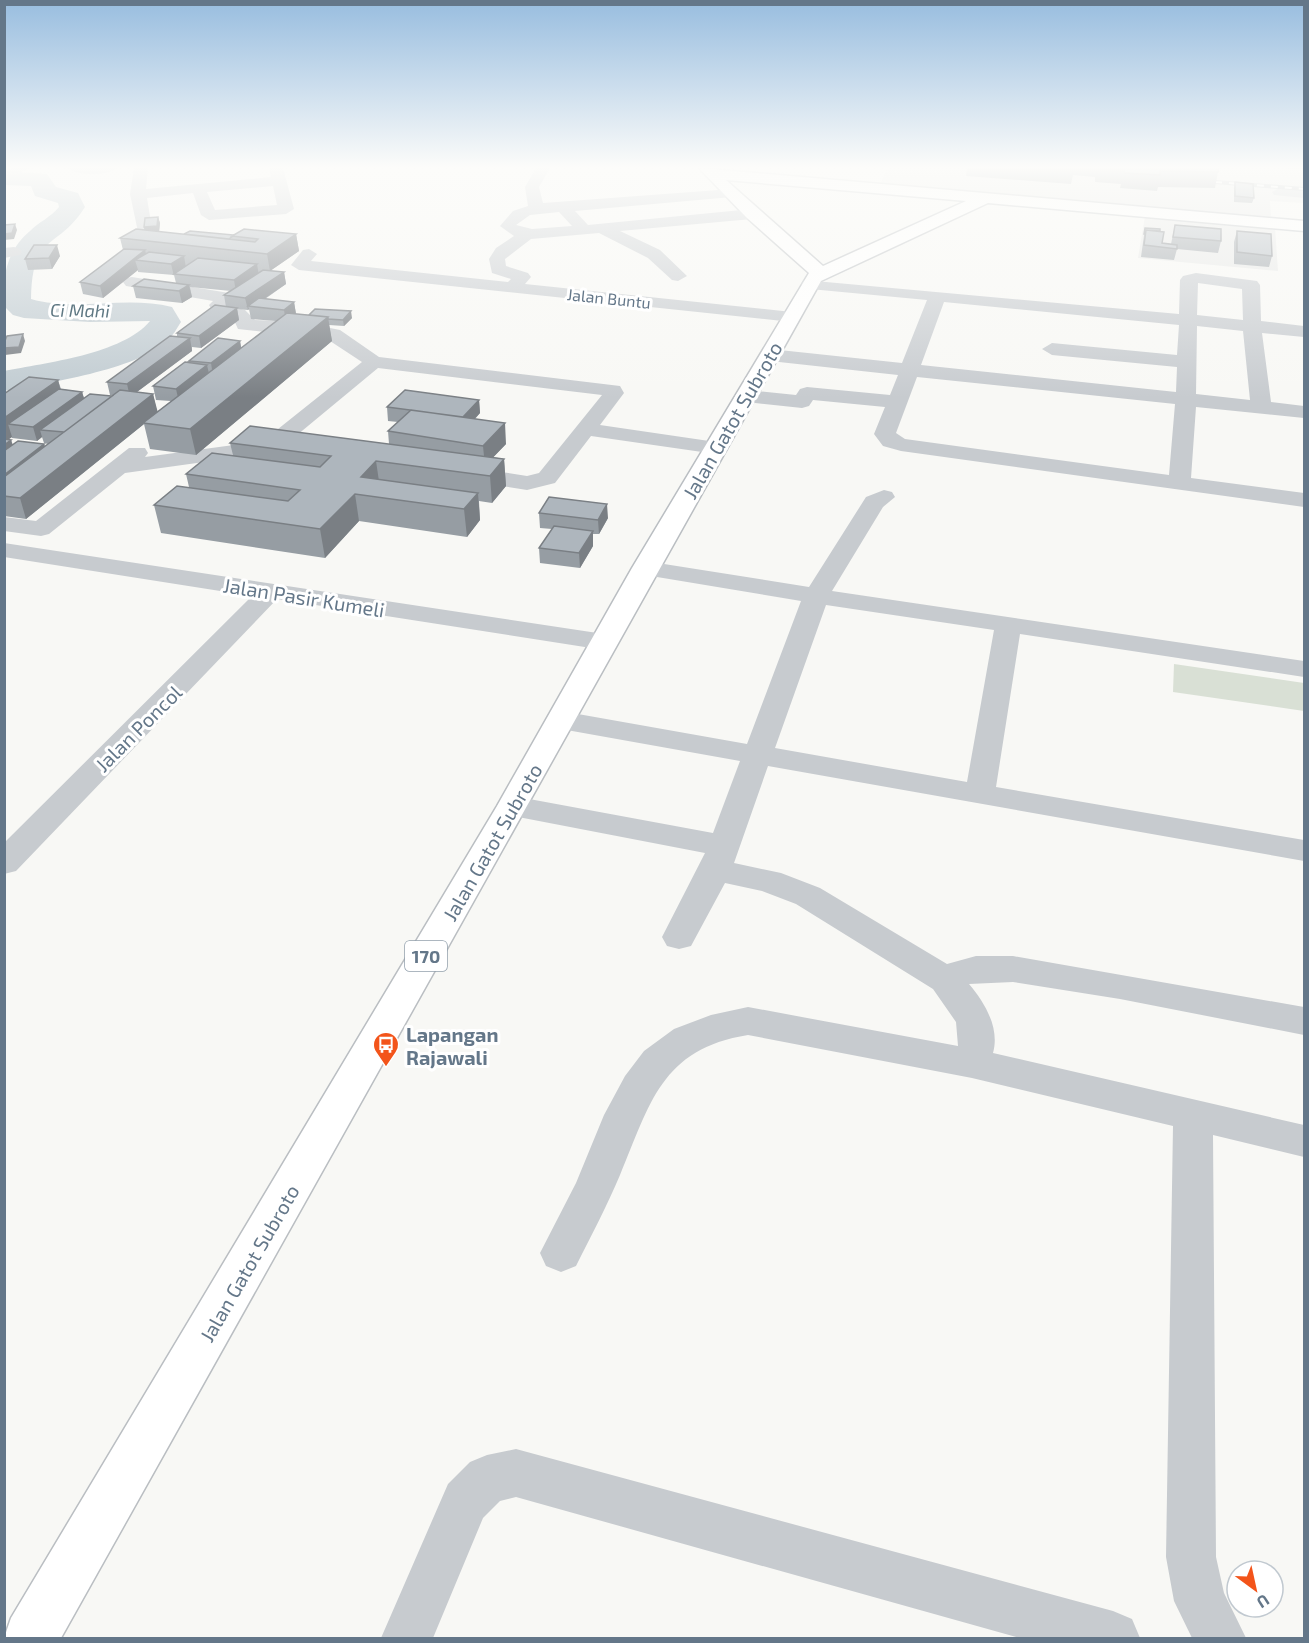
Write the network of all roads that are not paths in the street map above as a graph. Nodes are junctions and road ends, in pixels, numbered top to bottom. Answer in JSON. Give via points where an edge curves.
{"nodes":[{"id":1,"x":511,"y":245,"type":"edge"},
{"id":2,"x":635,"y":245,"type":"edge"},
{"id":3,"x":789,"y":245,"type":"edge"},
{"id":4,"x":876,"y":245,"type":"edge"},
{"id":5,"x":309,"y":254,"type":"dead end"},
{"id":6,"x":818,"y":269,"type":"junction"},
{"id":7,"x":678,"y":276,"type":"dead end"},
{"id":8,"x":132,"y":282,"type":"dead end"},
{"id":9,"x":512,"y":288,"type":"junction"},
{"id":10,"x":937,"y":297,"type":"junction"},
{"id":11,"x":1060,"y":308,"type":"junction"},
{"id":12,"x":792,"y":317,"type":"junction"},
{"id":13,"x":301,"y":319,"type":"junction"},
{"id":14,"x":1186,"y":319,"type":"junction"},
{"id":15,"x":245,"y":325,"type":"junction"},
{"id":16,"x":1252,"y":326,"type":"junction"},
{"id":17,"x":1305,"y":331,"type":"edge"},
{"id":18,"x":227,"y":338,"type":"edge"},
{"id":19,"x":272,"y":347,"type":"edge"},
{"id":20,"x":1052,"y":349,"type":"junction"},
{"id":21,"x":770,"y":355,"type":"junction"},
{"id":22,"x":374,"y":362,"type":"junction"},
{"id":23,"x":1186,"y":362,"type":"junction"},
{"id":24,"x":910,"y":370,"type":"junction"},
{"id":25,"x":1045,"y":383,"type":"junction"},
{"id":26,"x":746,"y":396,"type":"junction"},
{"id":27,"x":1186,"y":399,"type":"junction"},
{"id":28,"x":896,"y":402,"type":"junction"},
{"id":29,"x":1261,"y":407,"type":"junction"},
{"id":30,"x":1305,"y":412,"type":"edge"},
{"id":31,"x":585,"y":429,"type":"junction"},
{"id":32,"x":156,"y":436,"type":"edge"},
{"id":33,"x":271,"y":445,"type":"junction"},
{"id":34,"x":294,"y":448,"type":"edge"},
{"id":35,"x":716,"y":448,"type":"junction"},
{"id":36,"x":121,"y":467,"type":"junction"},
{"id":37,"x":446,"y":471,"type":"edge"},
{"id":38,"x":1179,"y":484,"type":"junction"},
{"id":39,"x":884,"y":497,"type":"dead end"},
{"id":40,"x":1305,"y":500,"type":"edge"},
{"id":41,"x":4,"y":524,"type":"edge"},
{"id":42,"x":4,"y":550,"type":"edge"},
{"id":43,"x":645,"y":568,"type":"junction"},
{"id":44,"x":270,"y":592,"type":"junction"},
{"id":45,"x":816,"y":597,"type":"junction"},
{"id":46,"x":1008,"y":624,"type":"junction"},
{"id":47,"x":604,"y":642,"type":"junction"},
{"id":48,"x":1305,"y":669,"type":"edge"},
{"id":49,"x":561,"y":720,"type":"junction"},
{"id":50,"x":759,"y":755,"type":"junction"},
{"id":51,"x":980,"y":794,"type":"junction"},
{"id":52,"x":513,"y":806,"type":"junction"},
{"id":53,"x":1305,"y":851,"type":"edge"},
{"id":54,"x":719,"y":858,"type":"junction"},
{"id":55,"x":4,"y":862,"type":"edge"},
{"id":56,"x":679,"y":937,"type":"dead end"},
{"id":57,"x":946,"y":980,"type":"junction"},
{"id":58,"x":1305,"y":1021,"type":"edge"},
{"id":59,"x":972,"y":1064,"type":"junction"},
{"id":60,"x":1193,"y":1116,"type":"junction"},
{"id":61,"x":1305,"y":1141,"type":"edge"},
{"id":62,"x":561,"y":1253,"type":"dead end"},
{"id":63,"x":31,"y":1638,"type":"edge"},
{"id":64,"x":407,"y":1638,"type":"edge"},
{"id":65,"x":1113,"y":1638,"type":"edge"},
{"id":66,"x":1220,"y":1638,"type":"edge"}],
"edges":[{"from":1,"to":9,"type":"street","via":[[496,259],[498,268],[522,277]]},
{"from":2,"to":7,"type":"street","via":[[654,254]]},
{"from":3,"to":6,"type":"main road"},
{"from":4,"to":6,"type":"main road"},
{"from":5,"to":9,"type":"street","name":"Jalan Buntu","via":[[299,265]]},
{"from":6,"to":10,"type":"street"},
{"from":6,"to":12,"type":"main road","name":"Jalan Gatot Subroto","number":"170"},
{"from":8,"to":15,"type":"street","via":[[224,297],[226,301],[219,308],[243,316]]},
{"from":9,"to":12,"type":"street","name":"Jalan Buntu"},
{"from":10,"to":11,"type":"street"},
{"from":10,"to":24,"type":"street"},
{"from":11,"to":14,"type":"street"},
{"from":11,"to":20,"type":"street"},
{"from":12,"to":21,"type":"main road","name":"Jalan Gatot Subroto","number":"170"},
{"from":13,"to":15,"type":"street"},
{"from":13,"to":19,"type":"street"},
{"from":13,"to":22,"type":"street","via":[[333,334]]},
{"from":14,"to":16,"type":"street"},
{"from":14,"to":16,"type":"street","via":[[1189,280],[1245,283],[1251,285]]},
{"from":14,"to":23,"type":"street"},
{"from":15,"to":18,"type":"street"},
{"from":16,"to":17,"type":"street"},
{"from":16,"to":29,"type":"street"},
{"from":20,"to":23,"type":"street"},
{"from":20,"to":25,"type":"street"},
{"from":21,"to":24,"type":"street"},
{"from":21,"to":26,"type":"main road","name":"Jalan Gatot Subroto","number":"170"},
{"from":22,"to":31,"type":"street","via":[[613,390]]},
{"from":22,"to":33,"type":"street"},
{"from":23,"to":27,"type":"street"},
{"from":24,"to":25,"type":"street"},
{"from":24,"to":28,"type":"street"},
{"from":25,"to":27,"type":"street"},
{"from":26,"to":28,"type":"street","via":[[802,402],[807,393]]},
{"from":26,"to":35,"type":"main road","name":"Jalan Gatot Subroto","number":"170"},
{"from":27,"to":29,"type":"street"},
{"from":27,"to":38,"type":"street"},
{"from":28,"to":38,"type":"street","via":[[885,434],[901,445]]},
{"from":29,"to":30,"type":"street"},
{"from":31,"to":35,"type":"street"},
{"from":31,"to":37,"type":"street","via":[[547,478],[539,482]]},
{"from":32,"to":36,"type":"street"},
{"from":33,"to":34,"type":"street"},
{"from":33,"to":36,"type":"street"},
{"from":35,"to":43,"type":"main road","name":"Jalan Gatot Subroto","number":"170"},
{"from":36,"to":41,"type":"street","via":[[41,529]]},
{"from":38,"to":40,"type":"street"},
{"from":39,"to":45,"type":"street","via":[[874,502]]},
{"from":42,"to":44,"type":"street","name":"Jalan Pasir Kumeli"},
{"from":43,"to":45,"type":"street"},
{"from":43,"to":47,"type":"main road","name":"Jalan Gatot Subroto","number":"170"},
{"from":44,"to":47,"type":"street","name":"Jalan Pasir Kumeli"},
{"from":44,"to":55,"type":"street","name":"Jalan Poncol"},
{"from":45,"to":46,"type":"street"},
{"from":45,"to":50,"type":"street"},
{"from":46,"to":48,"type":"street"},
{"from":46,"to":51,"type":"street"},
{"from":47,"to":49,"type":"main road","name":"Jalan Gatot Subroto","number":"170"},
{"from":49,"to":50,"type":"street"},
{"from":49,"to":52,"type":"main road","name":"Jalan Gatot Subroto","number":"170"},
{"from":50,"to":51,"type":"street"},
{"from":50,"to":54,"type":"street"},
{"from":51,"to":53,"type":"street"},
{"from":52,"to":54,"type":"street"},
{"from":52,"to":63,"type":"main road","name":"Jalan Gatot Subroto","number":"170"},
{"from":54,"to":56,"type":"street"},
{"from":54,"to":57,"type":"street","via":[[808,896]]},
{"from":57,"to":58,"type":"street","via":[[976,969],[1013,969]]},
{"from":57,"to":59,"type":"street","via":[[974,1022],[977,1045]]},
{"from":59,"to":60,"type":"street"},
{"from":59,"to":62,"type":"street","via":[[748,1021],[708,1031],[663,1055],[651,1068],[632,1099]]},
{"from":60,"to":61,"type":"street"},
{"from":60,"to":66,"type":"street","via":[[1191,1557],[1200,1601]]},
{"from":64,"to":65,"type":"street","via":[[465,1501],[487,1479],[516,1473]]}]}
